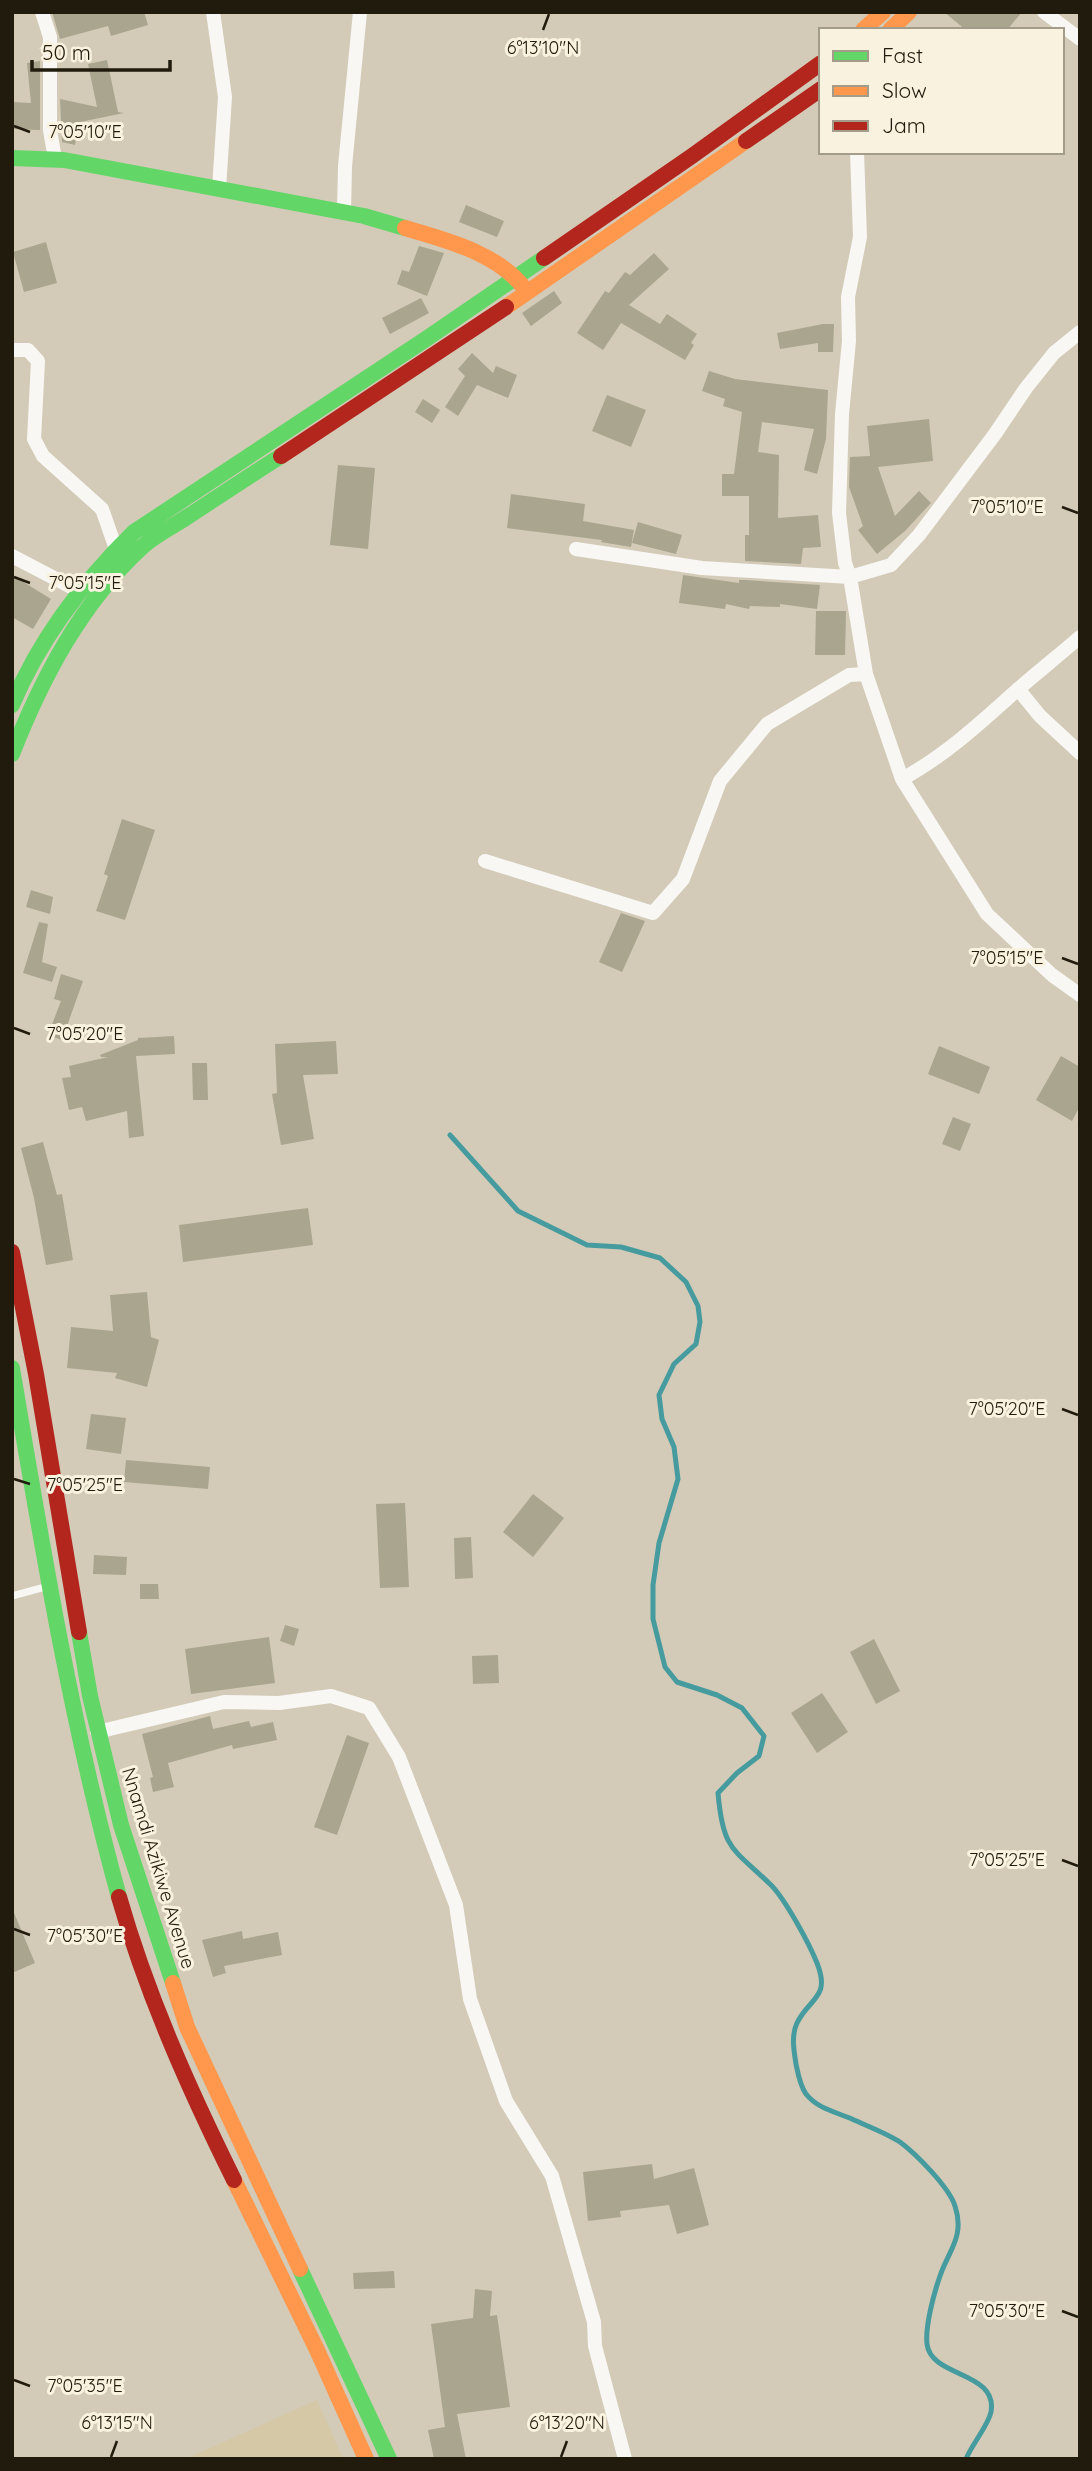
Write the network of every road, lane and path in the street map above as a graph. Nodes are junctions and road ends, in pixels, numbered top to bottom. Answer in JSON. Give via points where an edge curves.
{"nodes":[{"id":1,"x":42,"y":12,"type":"edge"},
{"id":2,"x":213,"y":12,"type":"edge"},
{"id":3,"x":360,"y":12,"type":"edge"},
{"id":4,"x":883,"y":12,"type":"edge"},
{"id":5,"x":909,"y":12,"type":"edge"},
{"id":6,"x":1044,"y":12,"type":"edge"},
{"id":7,"x":865,"y":28,"type":"edge"},
{"id":8,"x":892,"y":28,"type":"edge"},
{"id":9,"x":1080,"y":39,"type":"edge"},
{"id":10,"x":819,"y":64,"type":"edge"},
{"id":11,"x":819,"y":90,"type":"edge"},
{"id":12,"x":857,"y":154,"type":"edge"},
{"id":13,"x":12,"y":158,"type":"edge"},
{"id":14,"x":55,"y":159,"type":"junction"},
{"id":15,"x":219,"y":189,"type":"junction"},
{"id":16,"x":344,"y":212,"type":"junction"},
{"id":17,"x":516,"y":277,"type":"junction"},
{"id":18,"x":528,"y":292,"type":"junction"},
{"id":19,"x":1080,"y":332,"type":"edge"},
{"id":20,"x":12,"y":350,"type":"edge"},
{"id":21,"x":116,"y":549,"type":"junction"},
{"id":22,"x":576,"y":549,"type":"dead end"},
{"id":23,"x":12,"y":556,"type":"edge"},
{"id":24,"x":850,"y":577,"type":"junction"},
{"id":25,"x":79,"y":590,"type":"junction"},
{"id":26,"x":1080,"y":637,"type":"edge"},
{"id":27,"x":866,"y":674,"type":"junction"},
{"id":28,"x":1018,"y":689,"type":"junction"},
{"id":29,"x":12,"y":705,"type":"edge"},
{"id":30,"x":1080,"y":753,"type":"edge"},
{"id":31,"x":12,"y":754,"type":"edge"},
{"id":32,"x":902,"y":779,"type":"junction"},
{"id":33,"x":485,"y":861,"type":"dead end"},
{"id":34,"x":1080,"y":995,"type":"edge"},
{"id":35,"x":12,"y":1252,"type":"edge"},
{"id":36,"x":12,"y":1368,"type":"edge"},
{"id":37,"x":49,"y":1586,"type":"junction"},
{"id":38,"x":12,"y":1596,"type":"edge"},
{"id":39,"x":97,"y":1732,"type":"junction"},
{"id":40,"x":366,"y":2459,"type":"edge"},
{"id":41,"x":388,"y":2459,"type":"edge"},
{"id":42,"x":625,"y":2459,"type":"edge"}],
"edges":[{"from":1,"to":14,"type":"street","via":[[50,37],[50,130]]},
{"from":2,"to":15,"type":"street","via":[[225,97]]},
{"from":3,"to":16,"type":"street"},
{"from":4,"to":7,"type":"main road"},
{"from":5,"to":8,"type":"main road"},
{"from":6,"to":9,"type":"street"},
{"from":10,"to":17,"type":"main road"},
{"from":11,"to":18,"type":"main road"},
{"from":12,"to":24,"type":"street","via":[[860,237],[848,297],[839,513]]},
{"from":13,"to":14,"type":"main road"},
{"from":14,"to":15,"type":"main road"},
{"from":15,"to":16,"type":"main road"},
{"from":16,"to":17,"type":"main road","via":[[446,240]]},
{"from":17,"to":18,"type":"main road"},
{"from":17,"to":21,"type":"main road","via":[[211,479]]},
{"from":18,"to":31,"type":"main road","via":[[144,545],[86,609],[52,661]]},
{"from":19,"to":24,"type":"street","via":[[1054,353],[919,535],[891,565]]},
{"from":20,"to":21,"type":"street","via":[[28,350],[38,361],[34,439],[43,456],[102,509]]},
{"from":21,"to":25,"type":"main road"},
{"from":22,"to":24,"type":"street","via":[[702,568]]},
{"from":23,"to":25,"type":"street"},
{"from":24,"to":27,"type":"street"},
{"from":25,"to":29,"type":"main road"},
{"from":26,"to":28,"type":"street"},
{"from":27,"to":32,"type":"street"},
{"from":27,"to":33,"type":"street","via":[[849,676],[767,724],[720,781],[683,879],[653,913]]},
{"from":28,"to":30,"type":"street"},
{"from":28,"to":32,"type":"street","via":[[975,730]]},
{"from":32,"to":34,"type":"street","via":[[987,914]]},
{"from":35,"to":39,"type":"main road","name":"Nnamdi Azikiwe Avenue"},
{"from":36,"to":37,"type":"main road"},
{"from":37,"to":38,"type":"lane"},
{"from":37,"to":40,"type":"main road","via":[[92,1796],[146,1979],[180,2068]]},
{"from":39,"to":41,"type":"main road","name":"Nnamdi Azikiwe Avenue","via":[[121,1825],[187,2027]]},
{"from":39,"to":42,"type":"street","via":[[224,1702],[279,1703],[331,1696],[369,1708],[399,1757],[456,1905],[470,1999],[506,2101],[552,2176],[594,2322],[595,2346]]}]}
